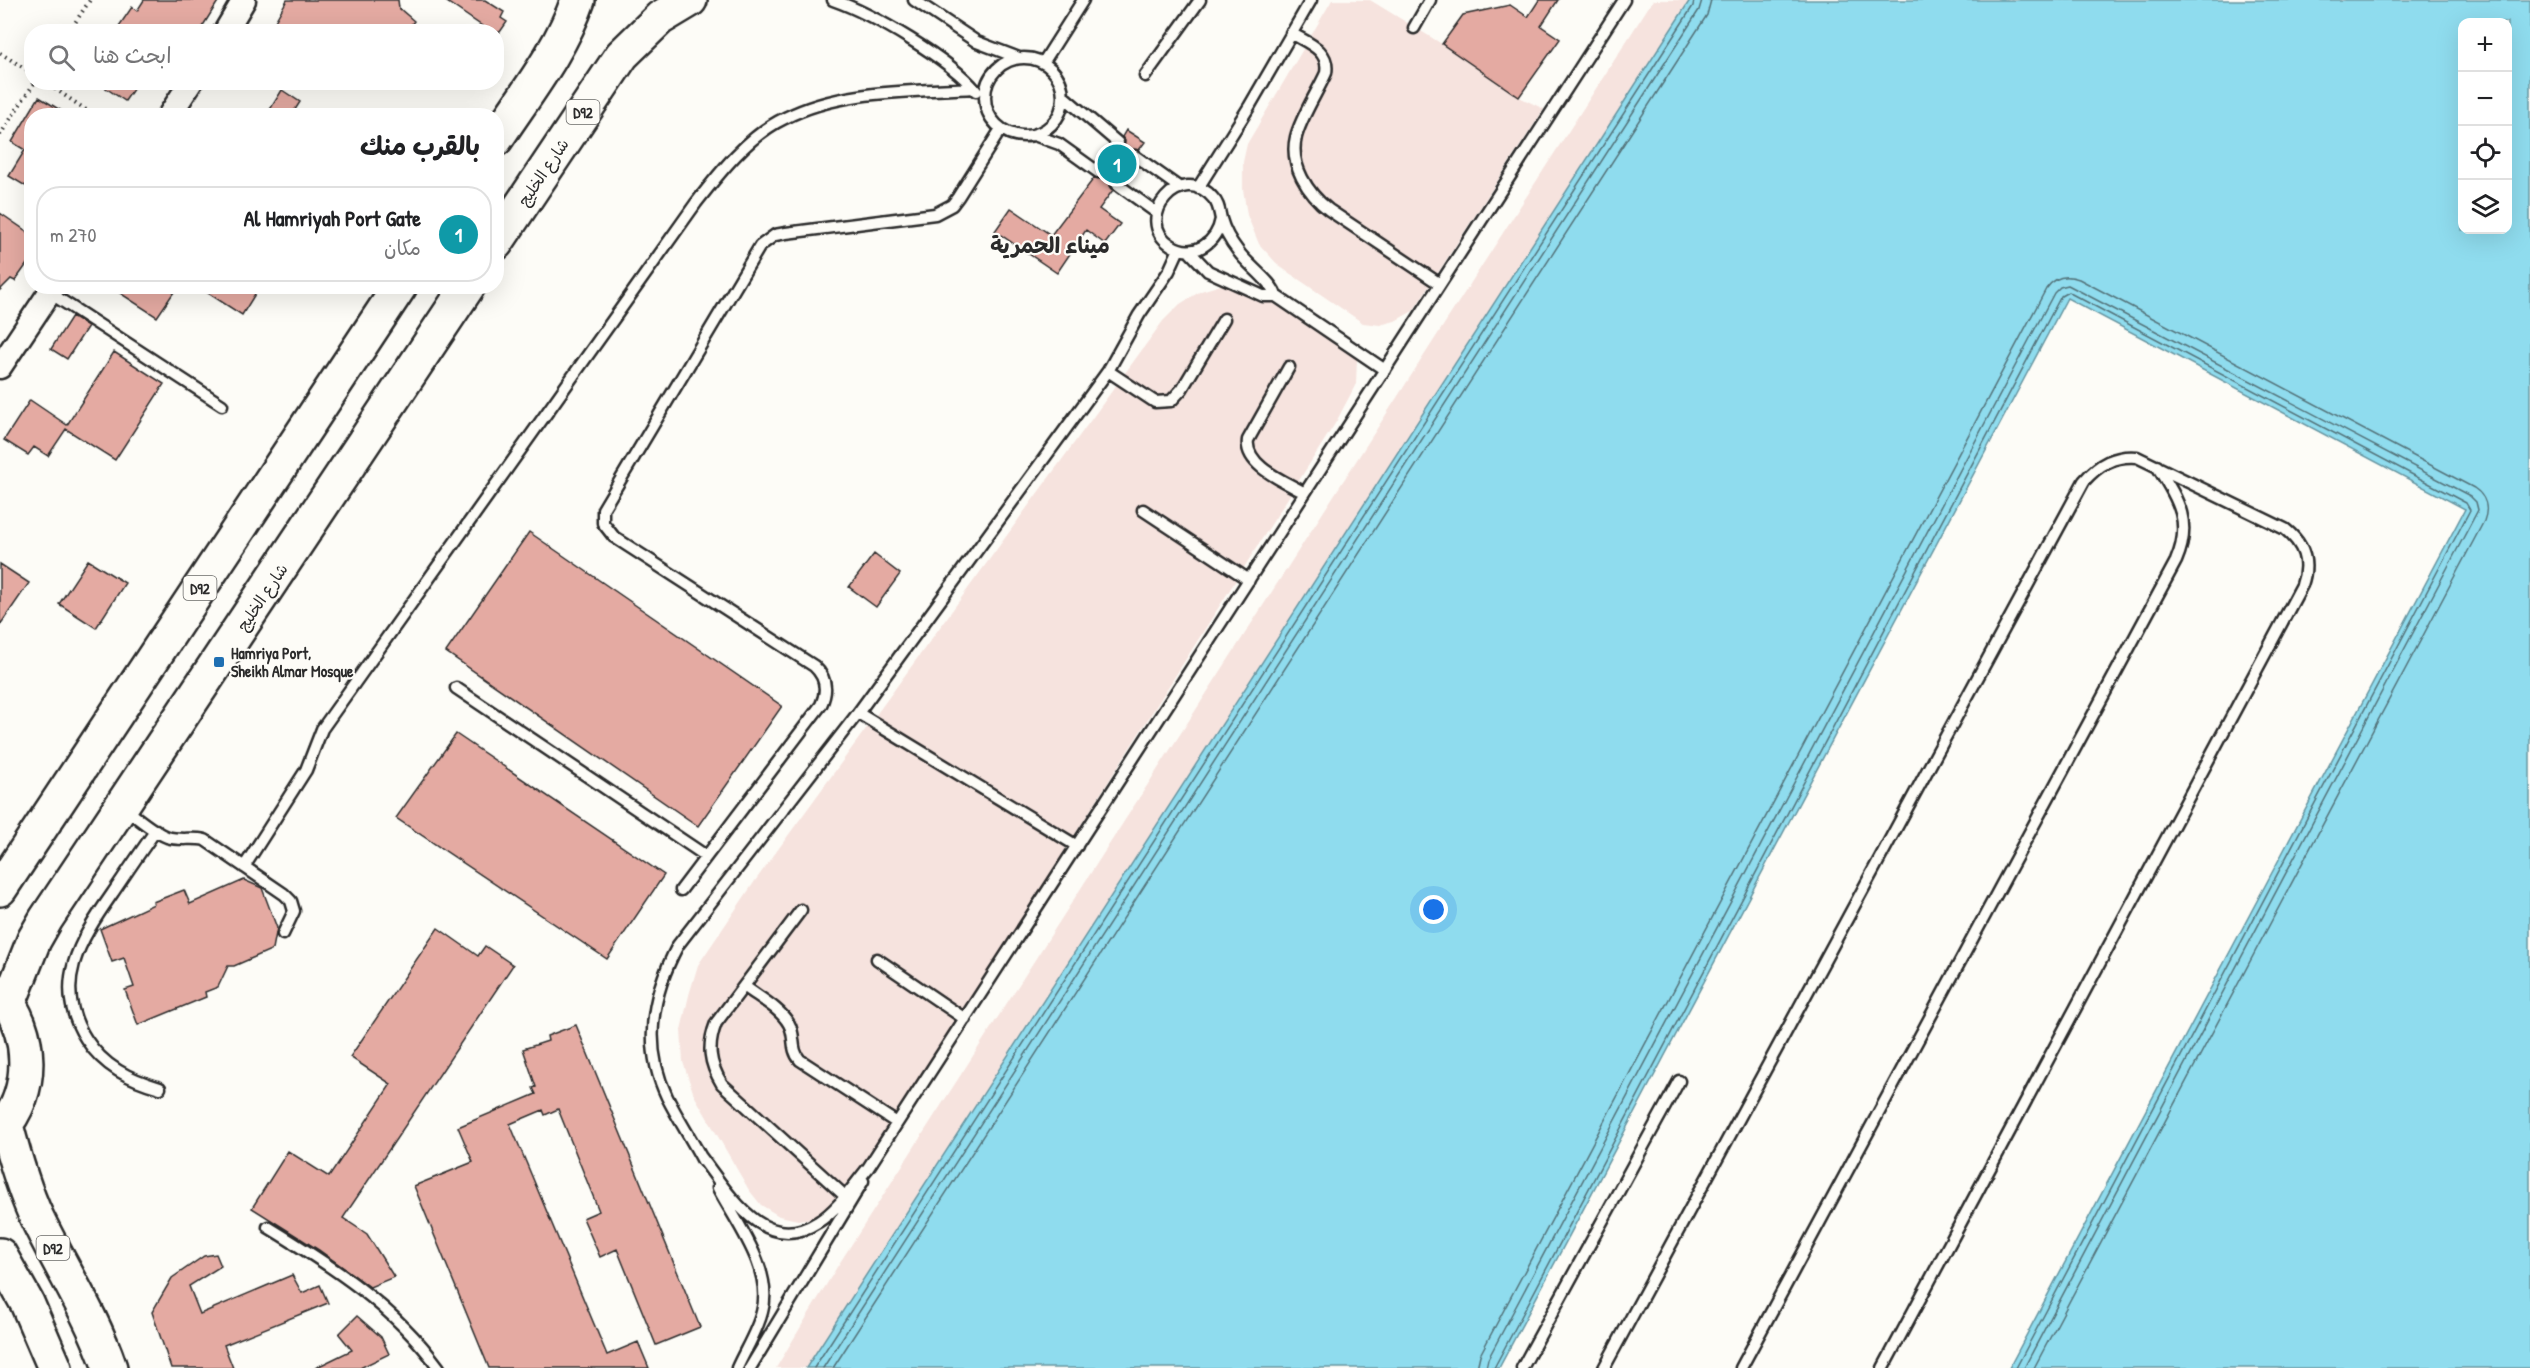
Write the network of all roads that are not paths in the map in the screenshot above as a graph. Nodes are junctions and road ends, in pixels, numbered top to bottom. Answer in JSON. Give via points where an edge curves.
{"nodes":[{"id":1,"x":578,"y":0,"type":"edge"},
{"id":2,"x":690,"y":0,"type":"edge"},
{"id":3,"x":833,"y":0,"type":"edge"},
{"id":4,"x":914,"y":0,"type":"edge"},
{"id":5,"x":1083,"y":0,"type":"edge"},
{"id":6,"x":1200,"y":0,"type":"edge"},
{"id":7,"x":1311,"y":0,"type":"edge"},
{"id":8,"x":1430,"y":0,"type":"edge"},
{"id":9,"x":1624,"y":0,"type":"edge"},
{"id":10,"x":245,"y":4,"type":"edge"},
{"id":11,"x":231,"y":24,"type":"edge"},
{"id":12,"x":1414,"y":28,"type":"dead end"},
{"id":13,"x":1291,"y":33,"type":"junction"},
{"id":14,"x":1020,"y":58,"type":"junction"},
{"id":15,"x":1043,"y":63,"type":"junction"},
{"id":16,"x":1145,"y":76,"type":"dead end"},
{"id":17,"x":973,"y":88,"type":"junction"},
{"id":18,"x":186,"y":90,"type":"edge"},
{"id":19,"x":1063,"y":96,"type":"junction"},
{"id":20,"x":985,"y":103,"type":"junction"},
{"id":21,"x":174,"y":108,"type":"edge"},
{"id":22,"x":504,"y":127,"type":"edge"},
{"id":23,"x":1001,"y":129,"type":"junction"},
{"id":24,"x":1034,"y":135,"type":"junction"},
{"id":25,"x":1118,"y":143,"type":"dead end"},
{"id":26,"x":1135,"y":156,"type":"dead end"},
{"id":27,"x":1098,"y":172,"type":"dead end"},
{"id":28,"x":1117,"y":184,"type":"dead end"},
{"id":29,"x":1180,"y":188,"type":"junction"},
{"id":30,"x":1197,"y":188,"type":"junction"},
{"id":31,"x":1157,"y":213,"type":"junction"},
{"id":32,"x":1221,"y":219,"type":"junction"},
{"id":33,"x":504,"y":231,"type":"edge"},
{"id":34,"x":1184,"y":250,"type":"junction"},
{"id":35,"x":1440,"y":284,"type":"junction"},
{"id":36,"x":49,"y":294,"type":"edge"},
{"id":37,"x":58,"y":294,"type":"edge"},
{"id":38,"x":395,"y":294,"type":"edge"},
{"id":39,"x":463,"y":294,"type":"edge"},
{"id":40,"x":1276,"y":296,"type":"junction"},
{"id":41,"x":1224,"y":319,"type":"dead end"},
{"id":42,"x":0,"y":367,"type":"edge"},
{"id":43,"x":1289,"y":367,"type":"dead end"},
{"id":44,"x":1385,"y":370,"type":"junction"},
{"id":45,"x":1108,"y":371,"type":"junction"},
{"id":46,"x":222,"y":405,"type":"dead end"},
{"id":47,"x":2157,"y":466,"type":"junction"},
{"id":48,"x":1305,"y":493,"type":"junction"},
{"id":49,"x":1143,"y":510,"type":"dead end"},
{"id":50,"x":1249,"y":580,"type":"junction"},
{"id":51,"x":456,"y":687,"type":"dead end"},
{"id":52,"x":858,"y":712,"type":"junction"},
{"id":53,"x":122,"y":806,"type":"junction"},
{"id":54,"x":156,"y":830,"type":"junction"},
{"id":55,"x":1077,"y":846,"type":"junction"},
{"id":56,"x":706,"y":856,"type":"junction"},
{"id":57,"x":244,"y":867,"type":"junction"},
{"id":58,"x":0,"y":889,"type":"edge"},
{"id":59,"x":681,"y":890,"type":"dead end"},
{"id":60,"x":801,"y":910,"type":"dead end"},
{"id":61,"x":283,"y":934,"type":"dead end"},
{"id":62,"x":877,"y":959,"type":"dead end"},
{"id":63,"x":744,"y":986,"type":"junction"},
{"id":64,"x":5,"y":997,"type":"edge"},
{"id":65,"x":965,"y":1018,"type":"junction"},
{"id":66,"x":1679,"y":1081,"type":"dead end"},
{"id":67,"x":160,"y":1088,"type":"dead end"},
{"id":68,"x":897,"y":1123,"type":"junction"},
{"id":69,"x":3,"y":1128,"type":"edge"},
{"id":70,"x":701,"y":1157,"type":"junction"},
{"id":71,"x":868,"y":1168,"type":"junction"},
{"id":72,"x":845,"y":1196,"type":"junction"},
{"id":73,"x":267,"y":1227,"type":"dead end"},
{"id":74,"x":0,"y":1256,"type":"edge"},
{"id":75,"x":56,"y":1368,"type":"edge"},
{"id":76,"x":110,"y":1368,"type":"edge"},
{"id":77,"x":439,"y":1368,"type":"edge"},
{"id":78,"x":737,"y":1368,"type":"edge"},
{"id":79,"x":750,"y":1368,"type":"edge"},
{"id":80,"x":1522,"y":1368,"type":"edge"},
{"id":81,"x":1604,"y":1368,"type":"edge"},
{"id":82,"x":1741,"y":1368,"type":"edge"},
{"id":83,"x":1883,"y":1368,"type":"edge"}],
"edges":[{"from":1,"to":22,"type":"main road","via":[[560,41]]},
{"from":2,"to":33,"type":"main road","name":"شارع الخليج","number":"D92","via":[[660,18],[622,56]]},
{"from":3,"to":17,"type":"lane","via":[[870,16],[956,71]]},
{"from":4,"to":14,"type":"lane","via":[[977,42]]},
{"from":5,"to":15,"type":"lane"},
{"from":6,"to":16,"type":"lane"},
{"from":7,"to":13,"type":"lane"},
{"from":8,"to":12,"type":"lane"},
{"from":9,"to":35,"type":"lane"},
{"from":10,"to":11,"type":"street"},
{"from":13,"to":30,"type":"lane"},
{"from":13,"to":35,"type":"lane","via":[[1318,49],[1326,62],[1326,73],[1295,137],[1298,166],[1308,190],[1316,201]]},
{"from":14,"to":15,"type":"lane"},
{"from":14,"to":20,"type":"lane","via":[[993,73],[987,82]]},
{"from":15,"to":19,"type":"lane","via":[[1057,77]]},
{"from":17,"to":20,"type":"lane"},
{"from":17,"to":57,"type":"lane","via":[[867,95],[821,104],[783,118],[725,168],[322,729],[306,770]]},
{"from":18,"to":21,"type":"street"},
{"from":19,"to":24,"type":"lane","via":[[1058,116]]},
{"from":19,"to":25,"type":"lane"},
{"from":20,"to":23,"type":"lane"},
{"from":23,"to":24,"type":"lane","via":[[1011,134]]},
{"from":23,"to":56,"type":"lane","via":[[958,197],[944,210],[775,235],[760,246],[603,509],[603,523],[614,537],[814,666],[824,679],[820,705]]},
{"from":24,"to":27,"type":"lane","via":[[1059,144]]},
{"from":26,"to":29,"type":"lane"},
{"from":28,"to":31,"type":"lane"},
{"from":29,"to":30,"type":"lane"},
{"from":29,"to":31,"type":"lane","via":[[1165,197]]},
{"from":30,"to":32,"type":"lane","via":[[1215,199]]},
{"from":31,"to":34,"type":"lane","via":[[1161,235]]},
{"from":32,"to":34,"type":"lane","via":[[1207,245]]},
{"from":32,"to":40,"type":"lane","via":[[1237,250],[1274,289]]},
{"from":34,"to":40,"type":"lane","via":[[1208,271],[1263,296]]},
{"from":34,"to":45,"type":"lane","via":[[1139,315]]},
{"from":35,"to":44,"type":"lane"},
{"from":36,"to":42,"type":"street"},
{"from":37,"to":46,"type":"lane"},
{"from":38,"to":58,"type":"main road","number":"D92"},
{"from":39,"to":53,"type":"main road","name":"شارع الخليج"},
{"from":40,"to":44,"type":"lane"},
{"from":41,"to":45,"type":"lane","via":[[1182,389],[1171,400],[1155,402]]},
{"from":43,"to":48,"type":"lane","via":[[1247,447],[1254,462]]},
{"from":44,"to":48,"type":"lane"},
{"from":45,"to":52,"type":"lane"},
{"from":47,"to":81,"type":"lane","via":[[2125,456],[2102,465],[2084,481]]},
{"from":47,"to":82,"type":"lane","via":[[2183,516],[2183,540],[2176,561]]},
{"from":47,"to":83,"type":"lane","via":[[2294,536],[2305,554],[2302,585]]},
{"from":48,"to":50,"type":"lane"},
{"from":49,"to":50,"type":"lane"},
{"from":50,"to":55,"type":"lane"},
{"from":51,"to":56,"type":"lane"},
{"from":52,"to":55,"type":"lane"},
{"from":52,"to":70,"type":"lane","via":[[678,945],[663,973],[652,1035],[656,1066],[666,1095]]},
{"from":53,"to":54,"type":"lane"},
{"from":53,"to":64,"type":"main road","name":"شارع الخليج","via":[[34,940]]},
{"from":54,"to":57,"type":"lane","via":[[169,838],[205,840]]},
{"from":54,"to":67,"type":"lane","via":[[86,932],[75,955],[70,979],[79,1028],[93,1050],[112,1068],[135,1081]]},
{"from":55,"to":65,"type":"lane"},
{"from":56,"to":59,"type":"lane"},
{"from":57,"to":61,"type":"lane","via":[[291,901],[294,911]]},
{"from":60,"to":63,"type":"lane"},
{"from":62,"to":65,"type":"lane"},
{"from":63,"to":68,"type":"lane","via":[[788,1022],[793,1049],[800,1060]]},
{"from":63,"to":72,"type":"lane","via":[[711,1035],[715,1073],[726,1088]]},
{"from":64,"to":69,"type":"main road","via":[[19,1022],[26,1065],[20,1096]]},
{"from":65,"to":68,"type":"lane"},
{"from":66,"to":80,"type":"lane"},
{"from":68,"to":71,"type":"lane"},
{"from":69,"to":76,"type":"main road","number":"D92","via":[[37,1218],[78,1294]]},
{"from":70,"to":72,"type":"lane","via":[[739,1208],[767,1228],[793,1230],[818,1223]]},
{"from":70,"to":78,"type":"lane","via":[[759,1263],[764,1280],[762,1313]]},
{"from":71,"to":72,"type":"lane"},
{"from":71,"to":79,"type":"lane","via":[[855,1196]]},
{"from":73,"to":77,"type":"lane","via":[[319,1257],[374,1297]]},
{"from":74,"to":75,"type":"main road","via":[[27,1303]]}]}
